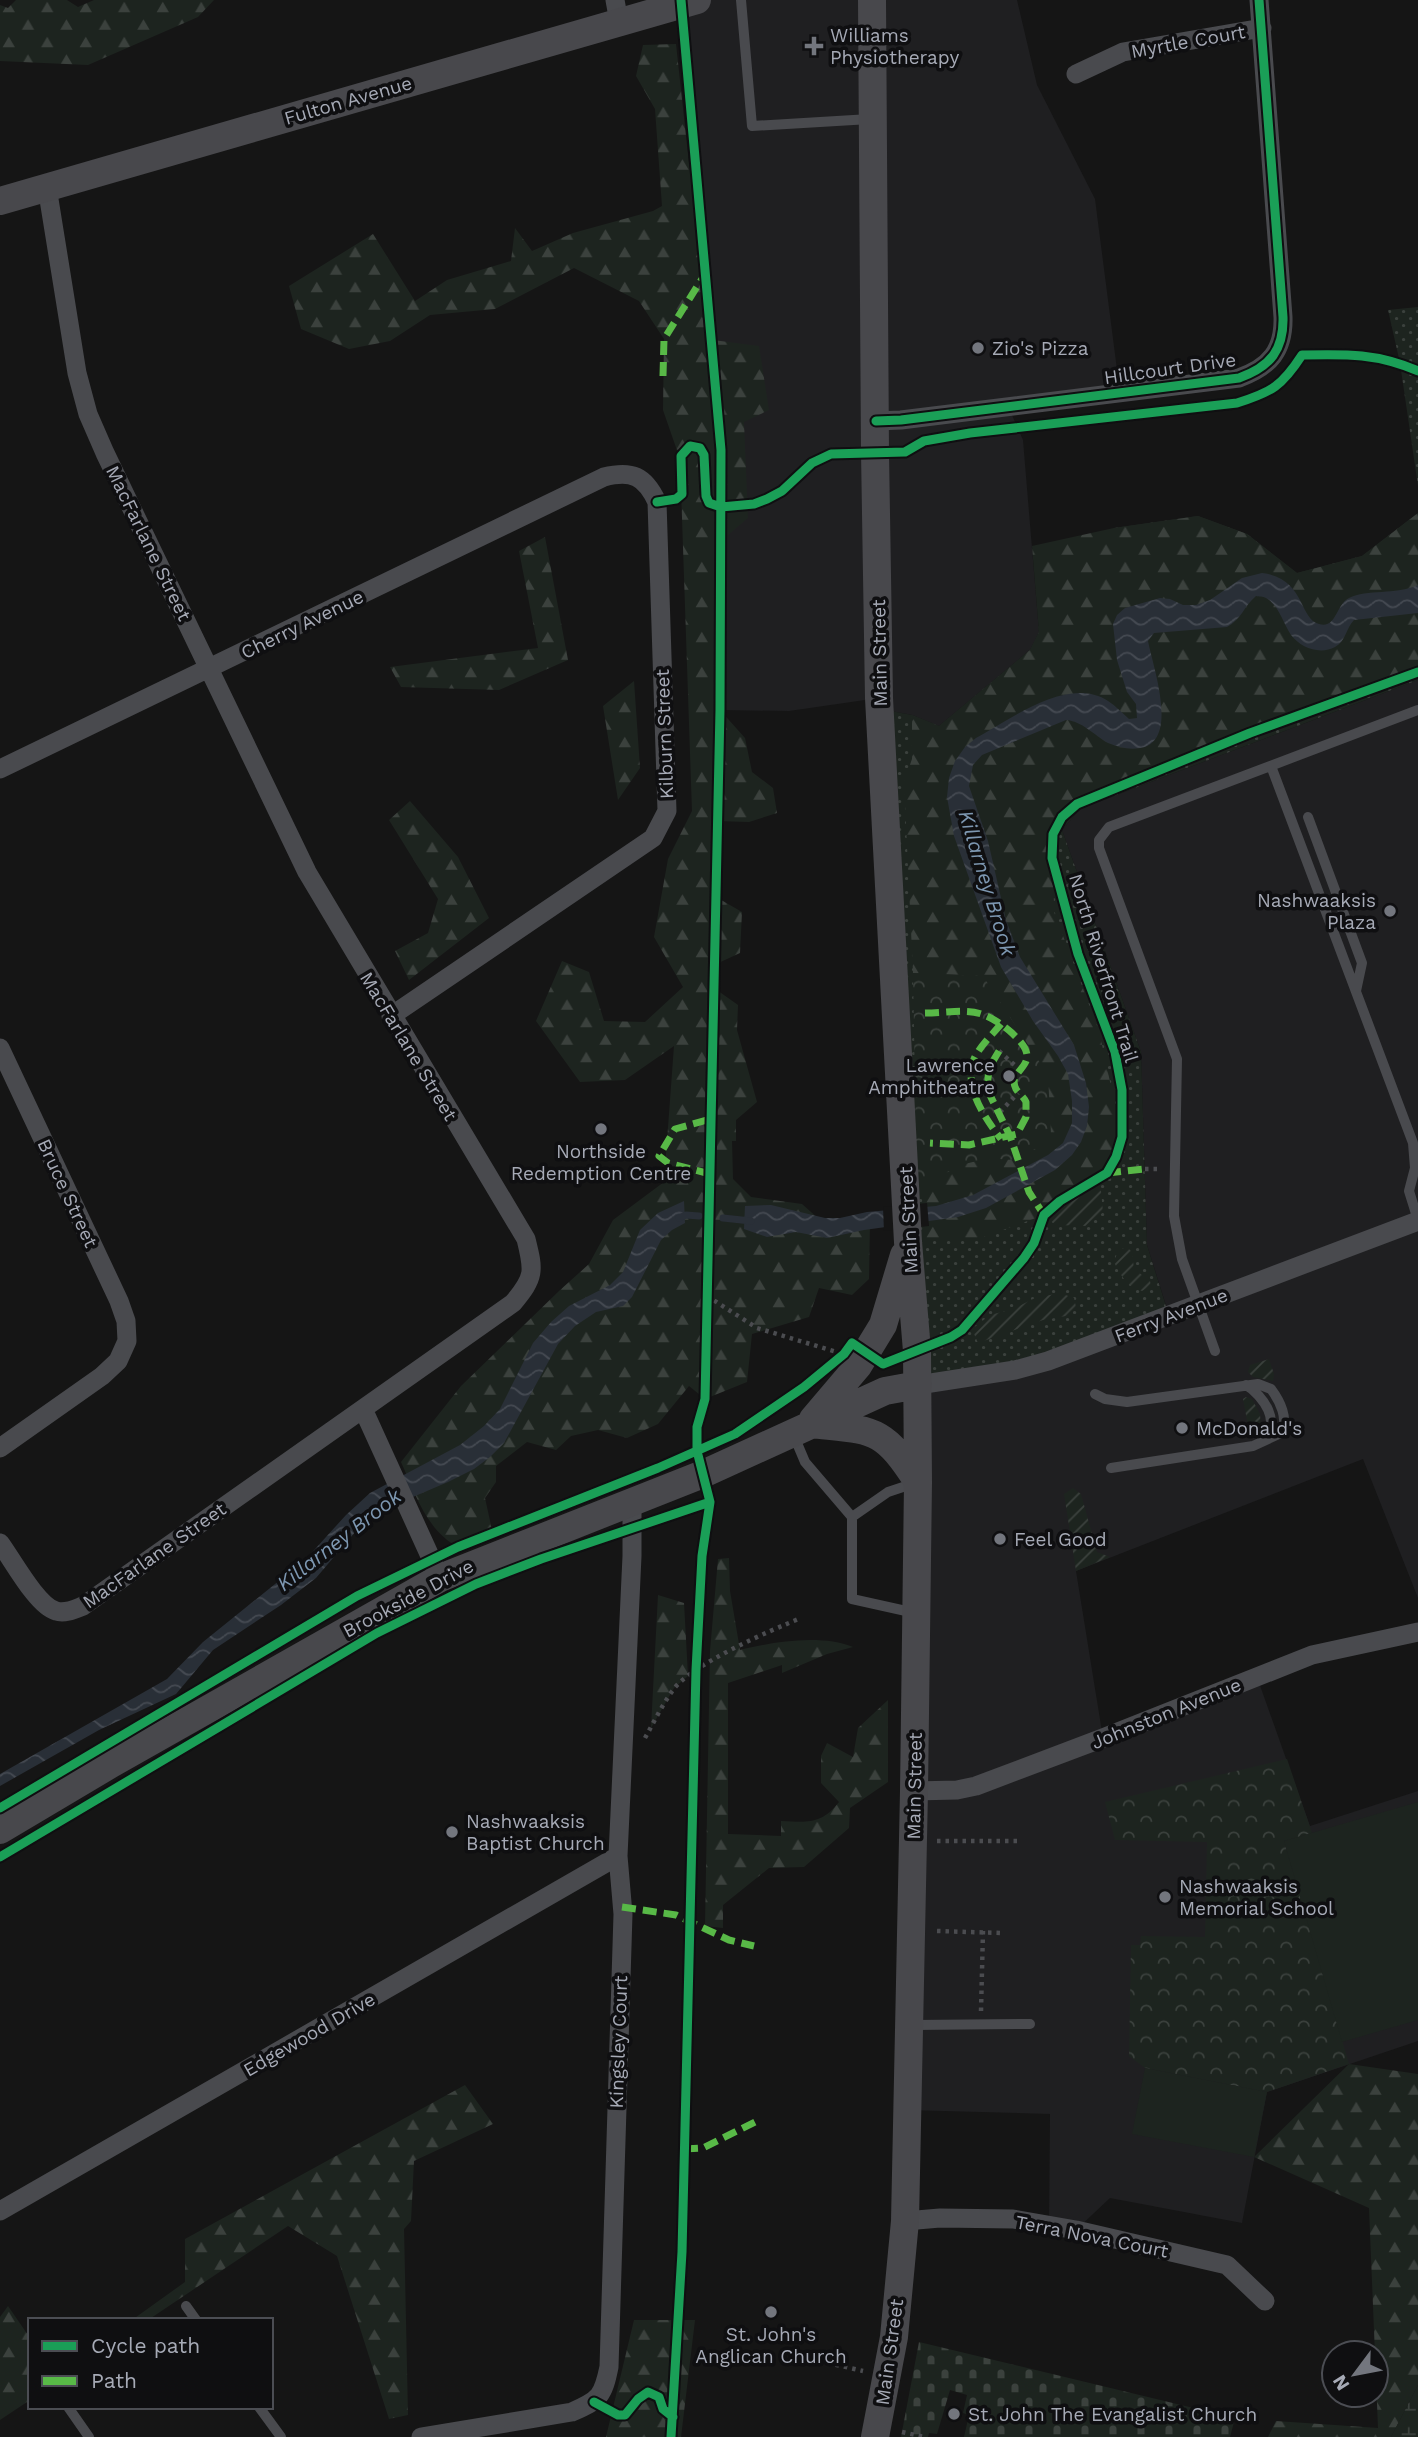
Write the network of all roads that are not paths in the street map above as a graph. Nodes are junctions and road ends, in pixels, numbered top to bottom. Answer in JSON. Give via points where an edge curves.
{"nodes":[{"id":1,"x":741,"y":0,"type":"edge"},
{"id":2,"x":872,"y":0,"type":"edge"},
{"id":3,"x":1259,"y":0,"type":"edge"},
{"id":4,"x":689,"y":2,"type":"edge"},
{"id":5,"x":617,"y":11,"type":"edge"},
{"id":6,"x":1262,"y":28,"type":"junction"},
{"id":7,"x":1076,"y":74,"type":"dead end"},
{"id":8,"x":873,"y":119,"type":"junction"},
{"id":9,"x":47,"y":187,"type":"junction"},
{"id":10,"x":0,"y":201,"type":"edge"},
{"id":11,"x":876,"y":421,"type":"junction"},
{"id":12,"x":604,"y":477,"type":"joint"},
{"id":13,"x":210,"y":668,"type":"junction"},
{"id":14,"x":1418,"y":710,"type":"edge"},
{"id":15,"x":1270,"y":766,"type":"junction"},
{"id":16,"x":0,"y":769,"type":"edge"},
{"id":17,"x":1308,"y":817,"type":"dead end"},
{"id":18,"x":1356,"y":992,"type":"junction"},
{"id":19,"x":391,"y":1016,"type":"junction"},
{"id":20,"x":0,"y":1048,"type":"edge"},
{"id":21,"x":1418,"y":1220,"type":"edge"},
{"id":22,"x":908,"y":1242,"type":"junction"},
{"id":23,"x":1198,"y":1305,"type":"junction"},
{"id":24,"x":1215,"y":1351,"type":"dead end"},
{"id":25,"x":918,"y":1385,"type":"junction"},
{"id":26,"x":1095,"y":1394,"type":"dead end"},
{"id":27,"x":363,"y":1409,"type":"junction"},
{"id":28,"x":800,"y":1428,"type":"junction"},
{"id":29,"x":0,"y":1448,"type":"edge"},
{"id":30,"x":1111,"y":1468,"type":"dead end"},
{"id":31,"x":918,"y":1482,"type":"junction"},
{"id":32,"x":632,"y":1501,"type":"junction"},
{"id":33,"x":852,"y":1517,"type":"junction"},
{"id":34,"x":0,"y":1543,"type":"edge"},
{"id":35,"x":440,"y":1578,"type":"junction"},
{"id":36,"x":916,"y":1613,"type":"junction"},
{"id":37,"x":1418,"y":1632,"type":"edge"},
{"id":38,"x":914,"y":1791,"type":"junction"},
{"id":39,"x":0,"y":1830,"type":"edge"},
{"id":40,"x":618,"y":1856,"type":"junction"},
{"id":41,"x":1030,"y":2024,"type":"dead end"},
{"id":42,"x":909,"y":2025,"type":"junction"},
{"id":43,"x":0,"y":2211,"type":"edge"},
{"id":44,"x":905,"y":2221,"type":"junction"},
{"id":45,"x":1265,"y":2301,"type":"dead end"},
{"id":46,"x":186,"y":2306,"type":"dead end"},
{"id":47,"x":195,"y":2318,"type":"edge"},
{"id":48,"x":69,"y":2409,"type":"edge"},
{"id":49,"x":260,"y":2409,"type":"edge"},
{"id":50,"x":89,"y":2437,"type":"edge"},
{"id":51,"x":281,"y":2437,"type":"edge"},
{"id":52,"x":421,"y":2437,"type":"edge"},
{"id":53,"x":875,"y":2437,"type":"edge"}],
"edges":[{"from":1,"to":8,"type":"lane","via":[[752,126]]},
{"from":2,"to":8,"type":"main road","name":"Main Street"},
{"from":3,"to":6,"type":"street","name":"Hillcourt Drive"},
{"from":4,"to":5,"type":"main road","name":"Fulton Avenue"},
{"from":5,"to":9,"type":"main road","name":"Fulton Avenue"},
{"from":6,"to":7,"type":"street","name":"Myrtle Court","via":[[1123,52]]},
{"from":6,"to":11,"type":"street","name":"Hillcourt Drive","via":[[1283,333],[1264,366],[1240,378]]},
{"from":8,"to":11,"type":"main road","name":"Main Street"},
{"from":9,"to":10,"type":"main road","name":"Fulton Avenue"},
{"from":9,"to":13,"type":"street","name":"MacFarlane Street","via":[[77,373],[88,414]]},
{"from":11,"to":22,"type":"main road","name":"Main Street","via":[[880,709]]},
{"from":12,"to":13,"type":"street","name":"Cherry Avenue"},
{"from":12,"to":19,"type":"street","name":"Kilburn Street","via":[[620,473],[637,477],[650,487],[657,502],[667,811],[653,838]]},
{"from":13,"to":16,"type":"street","name":"Cherry Avenue"},
{"from":13,"to":19,"type":"street","name":"MacFarlane Street","via":[[307,872]]},
{"from":14,"to":15,"type":"lane"},
{"from":15,"to":18,"type":"lane"},
{"from":15,"to":23,"type":"lane","via":[[1110,827],[1099,840],[1177,1059],[1174,1216]]},
{"from":17,"to":18,"type":"lane","via":[[1363,963]]},
{"from":18,"to":21,"type":"lane","via":[[1413,1143],[1415,1168],[1409,1191]]},
{"from":19,"to":27,"type":"street","name":"MacFarlane Street","via":[[526,1239],[532,1263],[528,1285],[513,1303]]},
{"from":20,"to":29,"type":"street","name":"Bruce Street","via":[[119,1301],[127,1341],[118,1362],[102,1376]]},
{"from":21,"to":23,"type":"street","name":"Ferry Avenue"},
{"from":22,"to":25,"type":"main road","name":"Main Street"},
{"from":22,"to":28,"type":"main road","via":[[883,1325],[858,1366]]},
{"from":23,"to":24,"type":"lane"},
{"from":23,"to":25,"type":"street","name":"Ferry Avenue","via":[[1048,1361]]},
{"from":25,"to":28,"type":"main road","name":"Brookside Drive","via":[[885,1391]]},
{"from":25,"to":31,"type":"main road","name":"Main Street"},
{"from":26,"to":30,"type":"lane","via":[[1127,1402],[1258,1384],[1271,1389],[1284,1422],[1281,1433],[1253,1446]]},
{"from":27,"to":34,"type":"street","name":"MacFarlane Street","via":[[70,1611],[56,1611],[43,1603]]},
{"from":27,"to":35,"type":"street"},
{"from":28,"to":31,"type":"main road","via":[[865,1430],[880,1435],[900,1454]]},
{"from":28,"to":32,"type":"main road","name":"Brookside Drive","via":[[703,1474]]},
{"from":28,"to":33,"type":"lane","via":[[805,1462]]},
{"from":31,"to":33,"type":"lane","via":[[888,1492]]},
{"from":31,"to":36,"type":"main road","name":"Main Street"},
{"from":32,"to":35,"type":"main road","name":"Brookside Drive"},
{"from":32,"to":40,"type":"street","name":"Kingsley Court"},
{"from":33,"to":36,"type":"lane","via":[[852,1599]]},
{"from":35,"to":39,"type":"main road","name":"Brookside Drive"},
{"from":36,"to":38,"type":"main road","name":"Main Street"},
{"from":37,"to":38,"type":"street","name":"Johnston Avenue","via":[[1312,1655],[976,1786]]},
{"from":38,"to":42,"type":"main road","name":"Main Street"},
{"from":40,"to":43,"type":"street","name":"Edgewood Drive"},
{"from":40,"to":52,"type":"street","name":"Kingsley Court","via":[[623,1914],[609,2367],[604,2391],[594,2402],[572,2412]]},
{"from":41,"to":42,"type":"lane"},
{"from":42,"to":44,"type":"main road","name":"Main Street"},
{"from":44,"to":45,"type":"street","name":"Terra Nova Court","via":[[1013,2219],[1076,2230],[1227,2265]]},
{"from":44,"to":53,"type":"main road","name":"Main Street","via":[[894,2337]]},
{"from":46,"to":47,"type":"lane"},
{"from":48,"to":50,"type":"lane"},
{"from":49,"to":51,"type":"lane"}]}
